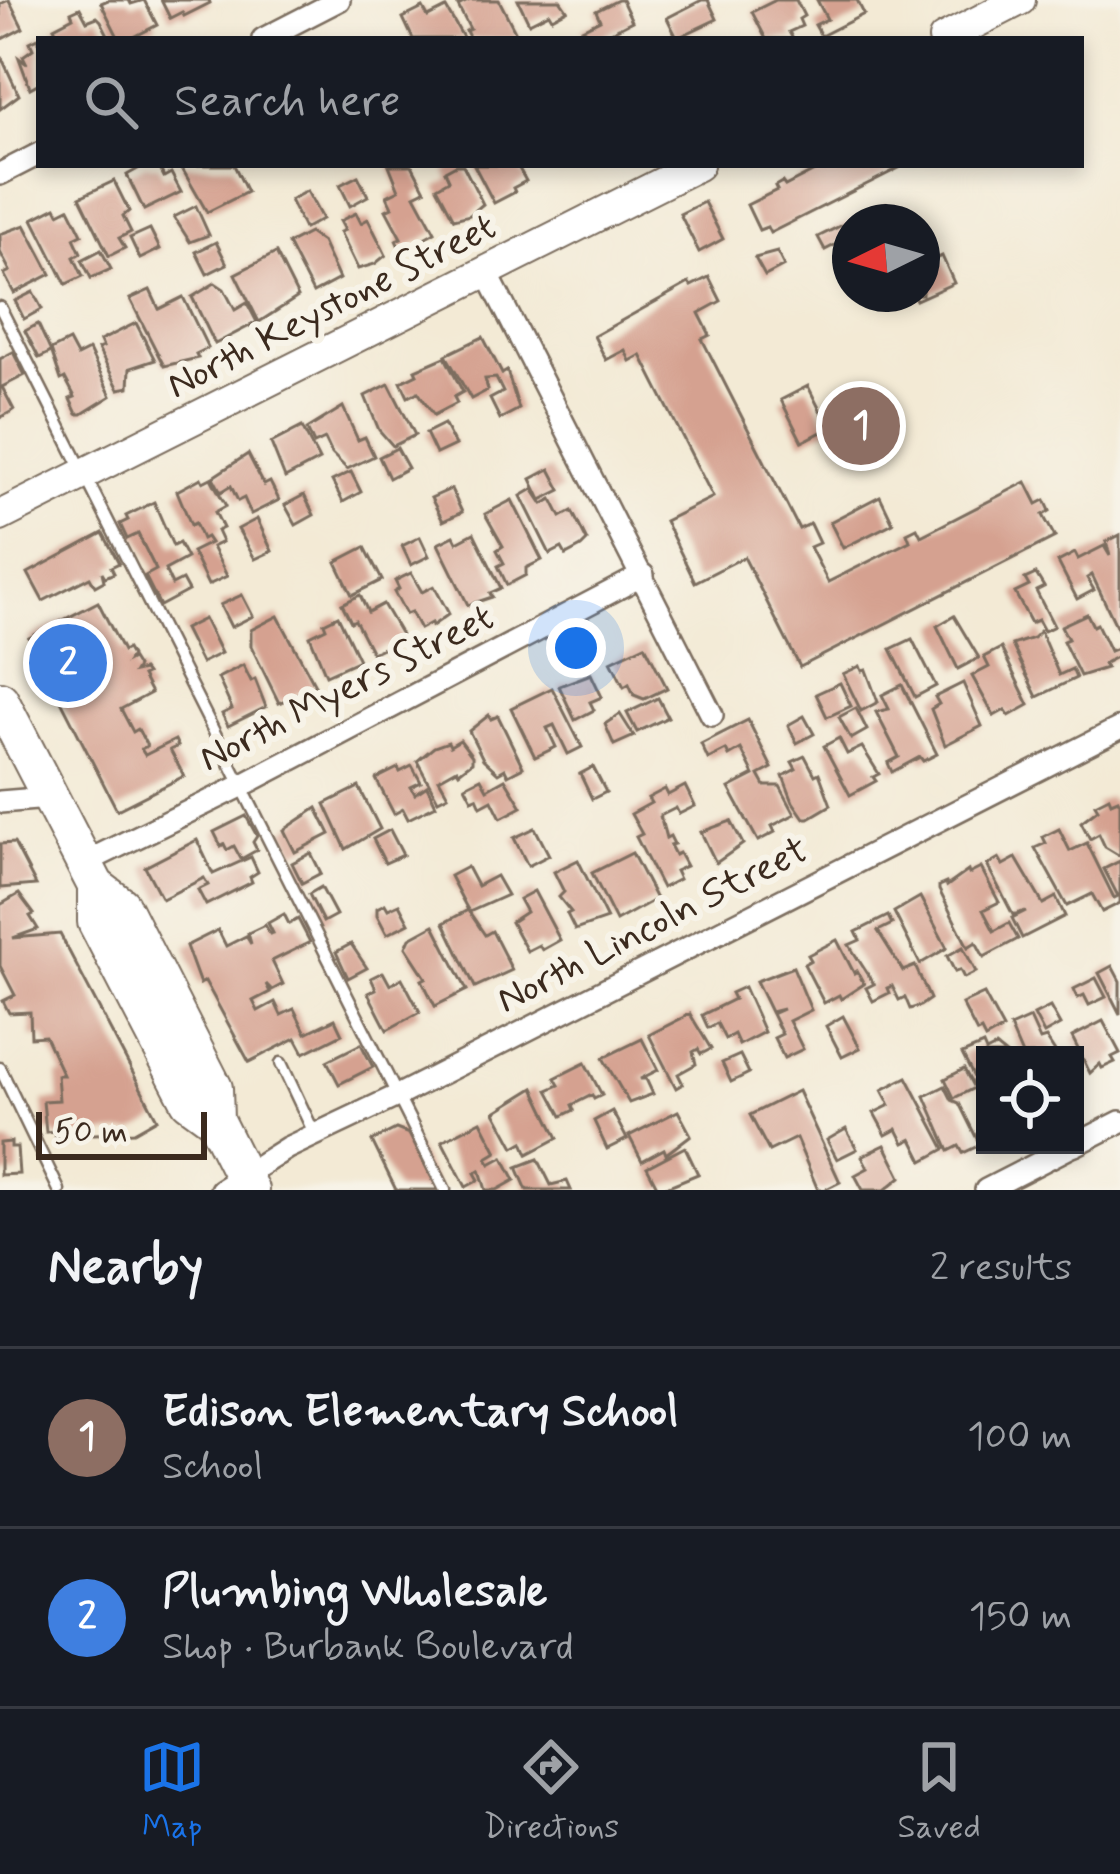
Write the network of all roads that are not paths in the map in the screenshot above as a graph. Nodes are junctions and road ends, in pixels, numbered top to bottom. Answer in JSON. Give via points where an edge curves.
{"nodes":[{"id":1,"x":339,"y":0,"type":"edge"},
{"id":2,"x":999,"y":5,"type":"edge"},
{"id":3,"x":269,"y":36,"type":"edge"},
{"id":4,"x":949,"y":36,"type":"edge"},
{"id":5,"x":36,"y":156,"type":"edge"},
{"id":6,"x":692,"y":168,"type":"edge"},
{"id":7,"x":0,"y":174,"type":"edge"},
{"id":8,"x":487,"y":273,"type":"junction"},
{"id":9,"x":0,"y":308,"type":"edge"},
{"id":10,"x":86,"y":476,"type":"junction"},
{"id":11,"x":0,"y":516,"type":"edge"},
{"id":12,"x":643,"y":575,"type":"junction"},
{"id":13,"x":0,"y":700,"type":"edge"},
{"id":14,"x":712,"y":715,"type":"dead end"},
{"id":15,"x":1120,"y":728,"type":"edge"},
{"id":16,"x":241,"y":786,"type":"junction"},
{"id":17,"x":50,"y":798,"type":"junction"},
{"id":18,"x":0,"y":802,"type":"edge"},
{"id":19,"x":90,"y":875,"type":"junction"},
{"id":20,"x":281,"y":1063,"type":"dead end"},
{"id":21,"x":0,"y":1068,"type":"edge"},
{"id":22,"x":398,"y":1096,"type":"junction"},
{"id":23,"x":1120,"y":1122,"type":"edge"},
{"id":24,"x":314,"y":1135,"type":"junction"},
{"id":25,"x":1084,"y":1140,"type":"edge"},
{"id":26,"x":1057,"y":1154,"type":"edge"},
{"id":27,"x":238,"y":1186,"type":"edge"},
{"id":28,"x":59,"y":1190,"type":"edge"},
{"id":29,"x":445,"y":1190,"type":"edge"},
{"id":30,"x":986,"y":1190,"type":"edge"}],
"edges":[{"from":1,"to":3,"type":"street"},
{"from":2,"to":4,"type":"street"},
{"from":5,"to":7,"type":"street"},
{"from":6,"to":8,"type":"street","name":"North Keystone Street"},
{"from":8,"to":10,"type":"street","name":"North Keystone Street"},
{"from":8,"to":12,"type":"street"},
{"from":9,"to":10,"type":"lane"},
{"from":10,"to":11,"type":"street","name":"North Keystone Street"},
{"from":10,"to":16,"type":"lane"},
{"from":12,"to":14,"type":"street"},
{"from":12,"to":16,"type":"street","name":"North Myers Street"},
{"from":13,"to":17,"type":"main road"},
{"from":15,"to":22,"type":"street","name":"North Lincoln Street"},
{"from":16,"to":19,"type":"street","name":"North Myers Street"},
{"from":16,"to":22,"type":"lane"},
{"from":17,"to":18,"type":"street"},
{"from":17,"to":19,"type":"main road"},
{"from":19,"to":27,"type":"main road","via":[[96,922],[189,1100],[214,1120]]},
{"from":20,"to":24,"type":"lane"},
{"from":21,"to":28,"type":"lane"},
{"from":22,"to":24,"type":"street","name":"North Lincoln Street"},
{"from":22,"to":29,"type":"lane"},
{"from":23,"to":25,"type":"street"},
{"from":24,"to":27,"type":"street","name":"North Lincoln Street"},
{"from":26,"to":30,"type":"street"}]}
